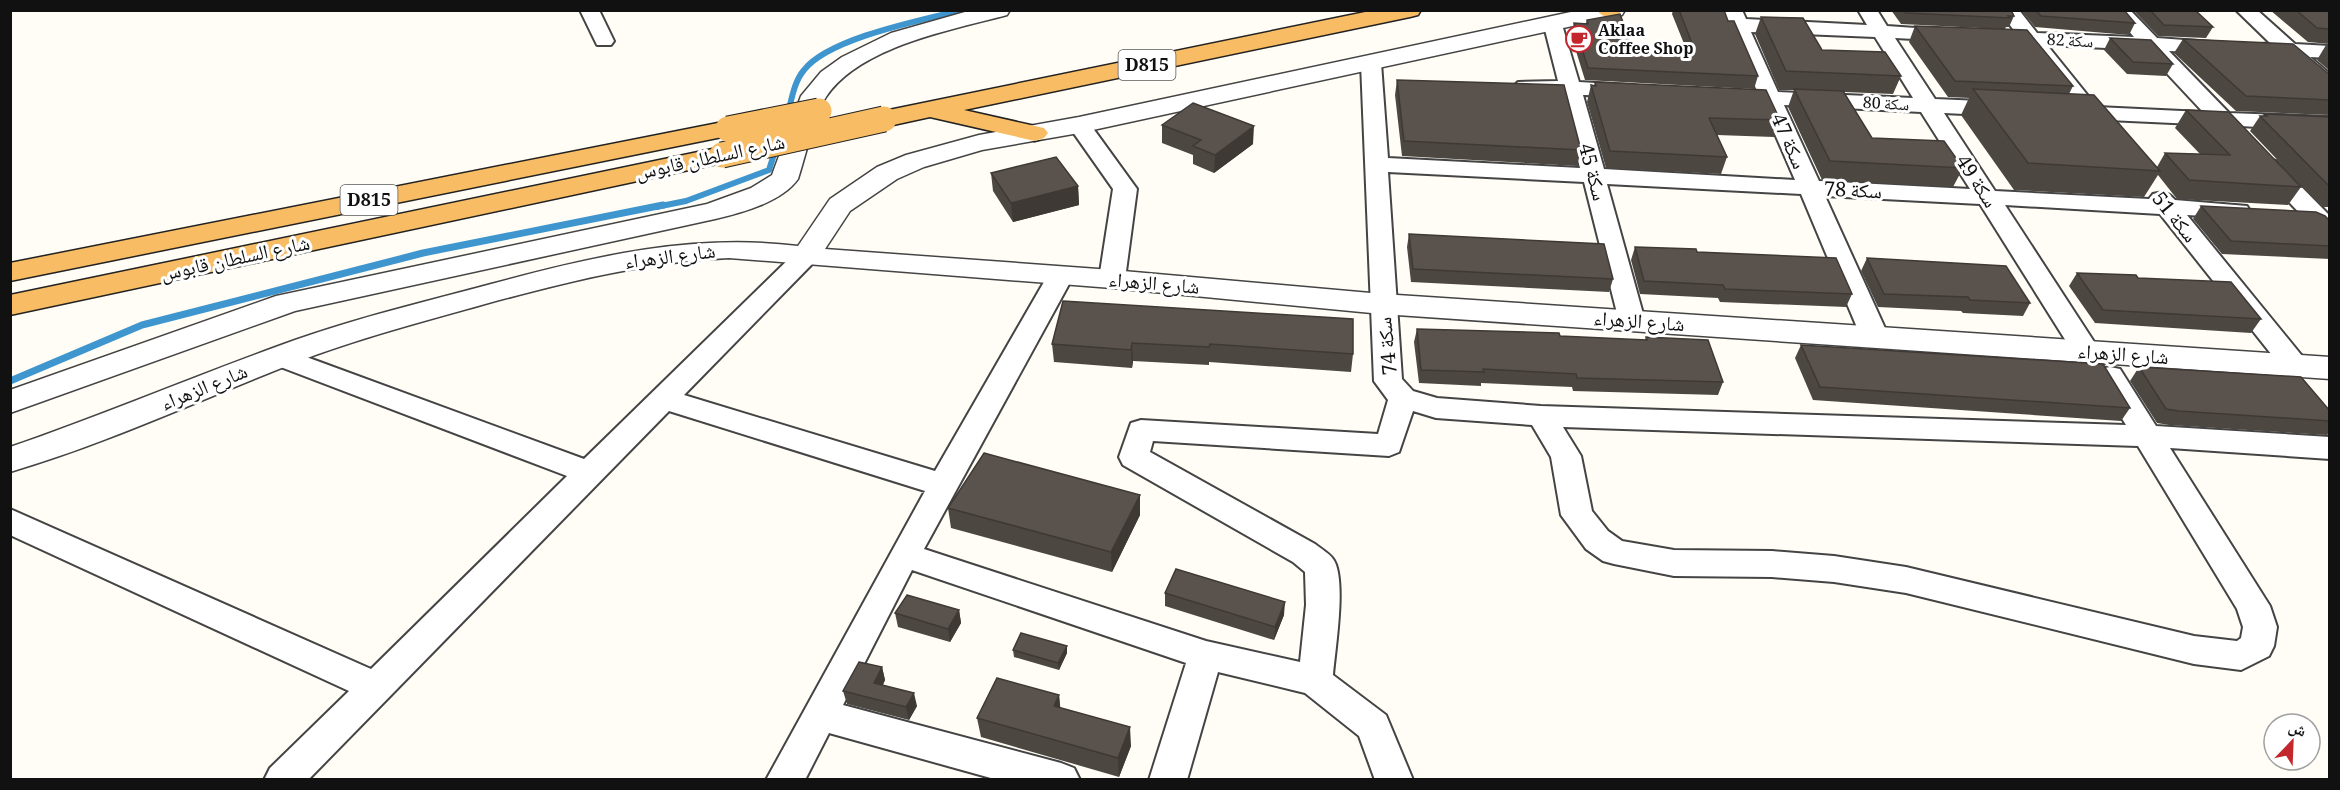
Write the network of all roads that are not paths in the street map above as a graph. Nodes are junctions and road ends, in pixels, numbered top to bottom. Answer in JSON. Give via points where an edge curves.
{"nodes":[{"id":1,"x":589,"y":10,"type":"edge"},
{"id":2,"x":999,"y":10,"type":"edge"},
{"id":3,"x":1314,"y":10,"type":"edge"},
{"id":4,"x":1410,"y":10,"type":"edge"},
{"id":5,"x":1867,"y":10,"type":"edge"},
{"id":6,"x":2008,"y":10,"type":"edge"},
{"id":7,"x":2119,"y":10,"type":"edge"},
{"id":8,"x":2245,"y":10,"type":"edge"},
{"id":9,"x":1611,"y":11,"type":"edge"},
{"id":10,"x":1735,"y":18,"type":"edge"},
{"id":11,"x":1553,"y":22,"type":"junction"},
{"id":12,"x":1880,"y":32,"type":"junction"},
{"id":13,"x":2031,"y":38,"type":"junction"},
{"id":14,"x":604,"y":41,"type":"dead end"},
{"id":15,"x":2151,"y":44,"type":"junction"},
{"id":16,"x":2290,"y":50,"type":"junction"},
{"id":17,"x":2330,"y":52,"type":"edge"},
{"id":18,"x":1379,"y":74,"type":"junction"},
{"id":19,"x":1501,"y":85,"type":"edge"},
{"id":20,"x":2330,"y":86,"type":"edge"},
{"id":21,"x":1571,"y":88,"type":"junction"},
{"id":22,"x":1653,"y":92,"type":"edge"},
{"id":23,"x":1712,"y":95,"type":"edge"},
{"id":24,"x":1770,"y":98,"type":"junction"},
{"id":25,"x":1928,"y":105,"type":"junction"},
{"id":26,"x":878,"y":110,"type":"junction"},
{"id":27,"x":928,"y":110,"type":"junction"},
{"id":28,"x":2021,"y":110,"type":"edge"},
{"id":29,"x":2044,"y":111,"type":"edge"},
{"id":30,"x":2091,"y":113,"type":"junction"},
{"id":31,"x":2223,"y":119,"type":"junction"},
{"id":32,"x":2330,"y":124,"type":"edge"},
{"id":33,"x":1079,"y":125,"type":"junction"},
{"id":34,"x":1035,"y":133,"type":"junction"},
{"id":35,"x":2112,"y":139,"type":"edge"},
{"id":36,"x":725,"y":142,"type":"junction"},
{"id":37,"x":1376,"y":164,"type":"junction"},
{"id":38,"x":1594,"y":176,"type":"junction"},
{"id":39,"x":2147,"y":182,"type":"edge"},
{"id":40,"x":1810,"y":188,"type":"junction"},
{"id":41,"x":1988,"y":198,"type":"junction"},
{"id":42,"x":2168,"y":208,"type":"junction"},
{"id":43,"x":2325,"y":221,"type":"edge"},
{"id":44,"x":806,"y":256,"type":"junction"},
{"id":45,"x":10,"y":272,"type":"edge"},
{"id":46,"x":1061,"y":275,"type":"junction"},
{"id":47,"x":1112,"y":279,"type":"junction"},
{"id":48,"x":1382,"y":304,"type":"junction"},
{"id":49,"x":10,"y":305,"type":"edge"},
{"id":50,"x":1632,"y":321,"type":"junction"},
{"id":51,"x":1875,"y":337,"type":"junction"},
{"id":52,"x":2090,"y":351,"type":"junction"},
{"id":53,"x":280,"y":357,"type":"junction"},
{"id":54,"x":2297,"y":367,"type":"junction"},
{"id":55,"x":2330,"y":368,"type":"edge"},
{"id":56,"x":1403,"y":398,"type":"junction"},
{"id":57,"x":663,"y":399,"type":"junction"},
{"id":58,"x":10,"y":402,"type":"edge"},
{"id":59,"x":1541,"y":416,"type":"junction"},
{"id":60,"x":2147,"y":436,"type":"junction"},
{"id":61,"x":2330,"y":448,"type":"edge"},
{"id":62,"x":10,"y":460,"type":"edge"},
{"id":63,"x":589,"y":473,"type":"junction"},
{"id":64,"x":944,"y":484,"type":"junction"},
{"id":65,"x":10,"y":521,"type":"edge"},
{"id":66,"x":904,"y":555,"type":"junction"},
{"id":67,"x":1206,"y":655,"type":"junction"},
{"id":68,"x":1315,"y":681,"type":"junction"},
{"id":69,"x":376,"y":687,"type":"junction"},
{"id":70,"x":821,"y":715,"type":"junction"},
{"id":71,"x":283,"y":780,"type":"edge"},
{"id":72,"x":785,"y":780,"type":"edge"},
{"id":73,"x":1061,"y":780,"type":"edge"},
{"id":74,"x":1168,"y":780,"type":"edge"},
{"id":75,"x":1394,"y":780,"type":"edge"}],
"edges":[{"from":1,"to":14,"type":"street"},
{"from":2,"to":58,"type":"street","via":[[899,38],[868,52],[830,77],[813,96],[784,179],[760,194],[715,211],[287,303]]},
{"from":3,"to":26,"type":"highway","name":"شارع السلطان قابوس","number":"D815"},
{"from":4,"to":27,"type":"highway","name":"شارع السلطان قابوس","number":"D815"},
{"from":5,"to":12,"type":"street","name":"سكة 49"},
{"from":6,"to":13,"type":"street"},
{"from":7,"to":15,"type":"street"},
{"from":8,"to":16,"type":"street"},
{"from":9,"to":11,"type":"street"},
{"from":10,"to":12,"type":"street","name":"سكة 82"},
{"from":10,"to":24,"type":"street","name":"سكة 47"},
{"from":11,"to":18,"type":"street"},
{"from":11,"to":21,"type":"street","name":"سكة 45"},
{"from":12,"to":13,"type":"street","name":"سكة 82"},
{"from":12,"to":25,"type":"street","name":"سكة 49"},
{"from":13,"to":15,"type":"street","name":"سكة 82"},
{"from":13,"to":30,"type":"street"},
{"from":15,"to":16,"type":"street","name":"سكة 82"},
{"from":15,"to":31,"type":"street"},
{"from":16,"to":17,"type":"street","name":"سكة 82"},
{"from":16,"to":20,"type":"street"},
{"from":18,"to":33,"type":"street"},
{"from":18,"to":37,"type":"street","name":"سكة 74"},
{"from":19,"to":21,"type":"street"},
{"from":21,"to":22,"type":"street"},
{"from":21,"to":38,"type":"street","name":"سكة 45"},
{"from":23,"to":24,"type":"street","name":"سكة 80"},
{"from":24,"to":25,"type":"street","name":"سكة 80"},
{"from":24,"to":40,"type":"street","name":"سكة 47"},
{"from":25,"to":28,"type":"street","name":"سكة 80"},
{"from":25,"to":41,"type":"street","name":"سكة 49"},
{"from":26,"to":27,"type":"highway","name":"شارع السلطان قابوس","number":"D815"},
{"from":26,"to":36,"type":"highway","name":"شارع السلطان قابوس","number":"D815","bridge":true},
{"from":27,"to":34,"type":"highway"},
{"from":29,"to":30,"type":"street"},
{"from":30,"to":31,"type":"street"},
{"from":30,"to":35,"type":"street"},
{"from":31,"to":32,"type":"street"},
{"from":31,"to":43,"type":"street"},
{"from":33,"to":34,"type":"street"},
{"from":33,"to":47,"type":"street","via":[[1125,189]]},
{"from":34,"to":44,"type":"street","via":[[979,142],[887,173],[840,205]]},
{"from":36,"to":45,"type":"highway","name":"شارع السلطان قابوس","number":"D815"},
{"from":36,"to":49,"type":"highway","name":"شارع السلطان قابوس","number":"D815"},
{"from":37,"to":38,"type":"street","name":"سكة 78"},
{"from":37,"to":48,"type":"street","name":"سكة 74"},
{"from":38,"to":40,"type":"street","name":"سكة 78"},
{"from":38,"to":50,"type":"street","name":"سكة 45"},
{"from":39,"to":42,"type":"street","name":"سكة 51"},
{"from":40,"to":41,"type":"street","name":"سكة 78"},
{"from":40,"to":51,"type":"street","name":"سكة 47"},
{"from":41,"to":42,"type":"street","name":"سكة 78"},
{"from":41,"to":52,"type":"street","name":"سكة 49"},
{"from":42,"to":43,"type":"street","name":"سكة 78","via":[[2270,213]]},
{"from":42,"to":54,"type":"street","name":"سكة 51"},
{"from":44,"to":46,"type":"street","name":"شارع الزهراء"},
{"from":44,"to":53,"type":"street","name":"شارع الزهراء","via":[[770,249],[662,254],[544,279],[408,316]]},
{"from":44,"to":57,"type":"street"},
{"from":46,"to":47,"type":"street","name":"شارع الزهراء"},
{"from":46,"to":64,"type":"street"},
{"from":47,"to":48,"type":"street","name":"شارع الزهراء"},
{"from":48,"to":50,"type":"street","name":"شارع الزهراء"},
{"from":48,"to":56,"type":"street","name":"سكة 74","via":[[1388,381]]},
{"from":50,"to":51,"type":"street","name":"شارع الزهراء"},
{"from":51,"to":52,"type":"street","name":"شارع الزهراء"},
{"from":52,"to":54,"type":"street","name":"شارع الزهراء"},
{"from":52,"to":60,"type":"street","name":"سكة 49"},
{"from":53,"to":62,"type":"street","name":"شارع الزهراء"},
{"from":53,"to":63,"type":"street"},
{"from":54,"to":55,"type":"street","name":"شارع الزهراء"},
{"from":56,"to":59,"type":"street","via":[[1436,408]]},
{"from":56,"to":68,"type":"street","name":"سكة 74","via":[[1389,445],[1141,430],[1134,457],[1304,553],[1321,567],[1323,605]]},
{"from":57,"to":63,"type":"street"},
{"from":57,"to":64,"type":"street"},
{"from":59,"to":60,"type":"street"},
{"from":59,"to":60,"type":"street","name":"سكة 49","via":[[1566,456],[1577,515],[1597,540],[1614,552],[1674,563],[1772,564],[1874,574],[2194,650],[2241,656],[2256,646],[2260,627],[2253,606]]},
{"from":60,"to":61,"type":"street"},
{"from":63,"to":69,"type":"street"},
{"from":64,"to":66,"type":"street"},
{"from":65,"to":69,"type":"street"},
{"from":66,"to":67,"type":"street"},
{"from":66,"to":70,"type":"street"},
{"from":67,"to":68,"type":"street"},
{"from":67,"to":74,"type":"street"},
{"from":68,"to":75,"type":"street","via":[[1373,726]]},
{"from":69,"to":71,"type":"street"},
{"from":70,"to":72,"type":"street"},
{"from":70,"to":73,"type":"street"}]}
